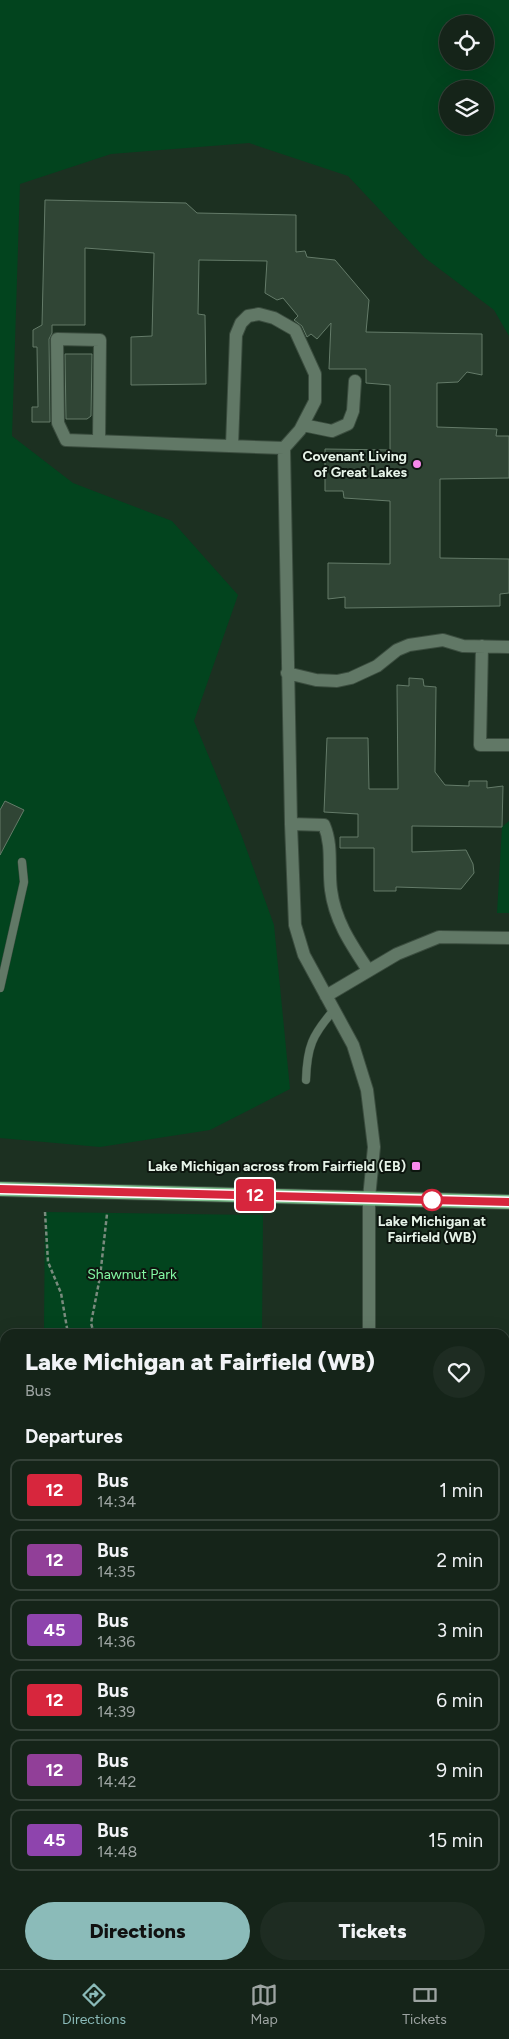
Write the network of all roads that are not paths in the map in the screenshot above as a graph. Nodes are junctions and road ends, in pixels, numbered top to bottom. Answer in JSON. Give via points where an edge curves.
{"nodes":[{"id":1,"x":355,"y":381,"type":"dead end"},
{"id":2,"x":303,"y":425,"type":"junction"},
{"id":3,"x":99,"y":441,"type":"junction"},
{"id":4,"x":232,"y":446,"type":"junction"},
{"id":5,"x":284,"y":448,"type":"junction"},
{"id":6,"x":482,"y":646,"type":"junction"},
{"id":7,"x":509,"y":647,"type":"edge"},
{"id":8,"x":288,"y":673,"type":"junction"},
{"id":9,"x":509,"y":745,"type":"edge"},
{"id":10,"x":290,"y":824,"type":"junction"},
{"id":11,"x":22,"y":862,"type":"dead end"},
{"id":12,"x":509,"y":938,"type":"edge"},
{"id":13,"x":368,"y":970,"type":"junction"},
{"id":14,"x":0,"y":988,"type":"edge"},
{"id":15,"x":326,"y":996,"type":"junction"},
{"id":16,"x":334,"y":1010,"type":"junction"},
{"id":17,"x":306,"y":1080,"type":"dead end"},
{"id":18,"x":0,"y":1189,"type":"edge"},
{"id":19,"x":369,"y":1198,"type":"junction"},
{"id":20,"x":509,"y":1202,"type":"edge"},
{"id":21,"x":369,"y":1329,"type":"edge"}],
"edges":[{"from":1,"to":2,"type":"street","via":[[353,411],[348,424],[332,431]]},
{"from":2,"to":4,"type":"street","via":[[315,401],[315,374],[295,330],[274,318],[259,314],[248,316],[236,335]]},
{"from":2,"to":5,"type":"street"},
{"from":3,"to":3,"type":"street","via":[[100,340],[57,339],[58,423],[66,440]]},
{"from":3,"to":4,"type":"street"},
{"from":4,"to":5,"type":"street"},
{"from":5,"to":8,"type":"street"},
{"from":6,"to":7,"type":"street"},
{"from":6,"to":8,"type":"street","via":[[463,646],[443,640],[409,645],[377,666],[337,681]]},
{"from":6,"to":9,"type":"street","via":[[480,745]]},
{"from":8,"to":10,"type":"street"},
{"from":10,"to":13,"type":"street","via":[[324,825],[329,837],[331,890],[336,912],[344,933]]},
{"from":10,"to":15,"type":"street","via":[[295,925],[304,954]]},
{"from":11,"to":14,"type":"lane","via":[[24,882]]},
{"from":12,"to":13,"type":"street","via":[[439,938],[397,954]]},
{"from":13,"to":15,"type":"street"},
{"from":15,"to":16,"type":"street"},
{"from":16,"to":17,"type":"lane","via":[[320,1025],[309,1047]]},
{"from":16,"to":19,"type":"street","via":[[354,1045],[367,1090],[374,1147]]},
{"from":18,"to":19,"type":"highway"},
{"from":19,"to":20,"type":"highway"},
{"from":19,"to":21,"type":"street"}]}
